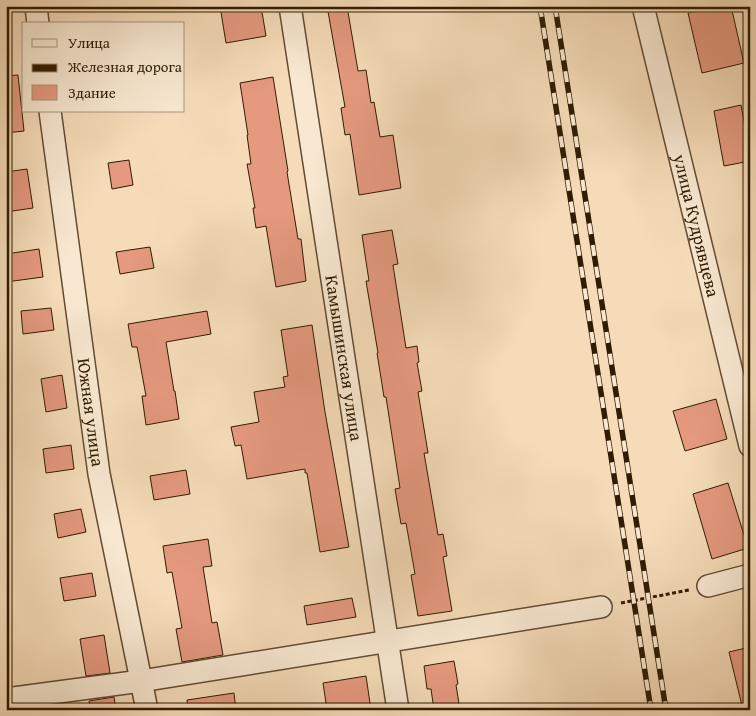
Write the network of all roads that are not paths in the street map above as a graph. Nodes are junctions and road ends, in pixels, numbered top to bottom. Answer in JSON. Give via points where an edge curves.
{"nodes":[{"id":1,"x":36,"y":6,"type":"edge"},
{"id":2,"x":290,"y":6,"type":"edge"},
{"id":3,"x":643,"y":6,"type":"edge"},
{"id":4,"x":38,"y":22,"type":"edge"},
{"id":5,"x":50,"y":112,"type":"edge"},
{"id":6,"x":750,"y":446,"type":"edge"},
{"id":7,"x":750,"y":575,"type":"edge"},
{"id":8,"x":708,"y":586,"type":"road end"},
{"id":9,"x":601,"y":607,"type":"road end"},
{"id":10,"x":388,"y":642,"type":"junction"},
{"id":11,"x":141,"y":682,"type":"junction"},
{"id":12,"x":6,"y":699,"type":"edge"},
{"id":13,"x":147,"y":710,"type":"edge"},
{"id":14,"x":398,"y":710,"type":"edge"}],
"edges":[{"from":1,"to":4,"type":"street"},
{"from":2,"to":10,"type":"street","name":"Камышинская улица"},
{"from":3,"to":6,"type":"street","name":"улица Кудрявцева"},
{"from":5,"to":11,"type":"street","name":"Южная улица","via":[[99,474]]},
{"from":7,"to":8,"type":"street"},
{"from":9,"to":10,"type":"street"},
{"from":10,"to":11,"type":"street"},
{"from":10,"to":14,"type":"street","name":"Камышинская улица"},
{"from":11,"to":12,"type":"street"},
{"from":11,"to":13,"type":"street","name":"Южная улица"}]}
